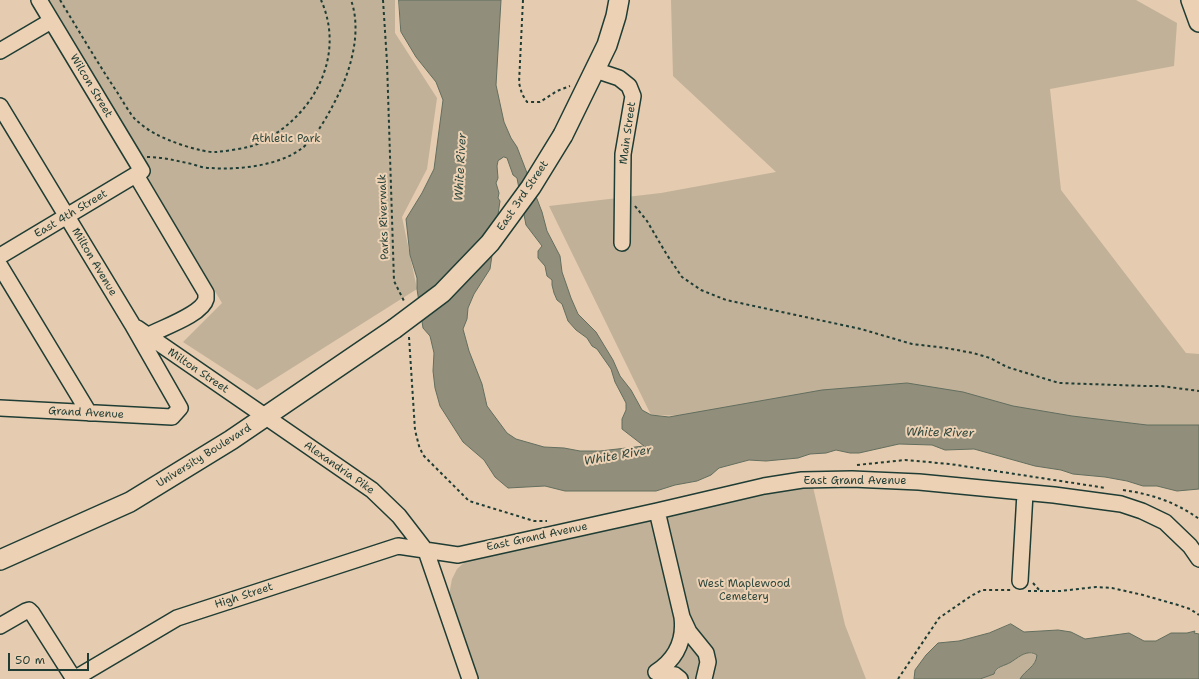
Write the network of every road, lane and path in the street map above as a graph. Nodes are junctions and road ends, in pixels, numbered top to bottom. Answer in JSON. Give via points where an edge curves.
{"nodes":[{"id":1,"x":39,"y":0,"type":"edge"},
{"id":2,"x":60,"y":0,"type":"edge"},
{"id":3,"x":321,"y":0,"type":"edge"},
{"id":4,"x":351,"y":0,"type":"edge"},
{"id":5,"x":383,"y":0,"type":"edge"},
{"id":6,"x":523,"y":0,"type":"edge"},
{"id":7,"x":619,"y":0,"type":"edge"},
{"id":8,"x":1191,"y":0,"type":"edge"},
{"id":9,"x":51,"y":21,"type":"junction"},
{"id":10,"x":1199,"y":22,"type":"edge"},
{"id":11,"x":0,"y":51,"type":"edge"},
{"id":12,"x":595,"y":70,"type":"junction"},
{"id":13,"x":570,"y":86,"type":"dead end"},
{"id":14,"x":0,"y":106,"type":"edge"},
{"id":15,"x":133,"y":156,"type":"junction"},
{"id":16,"x":139,"y":173,"type":"junction"},
{"id":17,"x":623,"y":197,"type":"junction"},
{"id":18,"x":67,"y":216,"type":"junction"},
{"id":19,"x":622,"y":243,"type":"dead end"},
{"id":20,"x":0,"y":256,"type":"edge"},
{"id":21,"x":0,"y":266,"type":"edge"},
{"id":22,"x":407,"y":305,"type":"dead end"},
{"id":23,"x":132,"y":324,"type":"junction"},
{"id":24,"x":402,"y":333,"type":"junction"},
{"id":25,"x":147,"y":336,"type":"junction"},
{"id":26,"x":1199,"y":391,"type":"edge"},
{"id":27,"x":0,"y":408,"type":"edge"},
{"id":28,"x":89,"y":413,"type":"junction"},
{"id":29,"x":172,"y":417,"type":"joint"},
{"id":30,"x":266,"y":417,"type":"junction"},
{"id":31,"x":416,"y":430,"type":"dead end"},
{"id":32,"x":1025,"y":492,"type":"junction"},
{"id":33,"x":657,"y":511,"type":"junction"},
{"id":34,"x":426,"y":551,"type":"junction"},
{"id":35,"x":1199,"y":558,"type":"edge"},
{"id":36,"x":0,"y":560,"type":"edge"},
{"id":37,"x":1019,"y":587,"type":"junction"},
{"id":38,"x":1199,"y":615,"type":"edge"},
{"id":39,"x":682,"y":617,"type":"junction"},
{"id":40,"x":0,"y":626,"type":"edge"},
{"id":41,"x":74,"y":679,"type":"edge"},
{"id":42,"x":470,"y":679,"type":"edge"},
{"id":43,"x":680,"y":679,"type":"edge"},
{"id":44,"x":704,"y":679,"type":"edge"},
{"id":45,"x":898,"y":679,"type":"edge"}],
"edges":[{"from":1,"to":9,"type":"street","name":"Wilcon Street"},
{"from":2,"to":3,"type":"path","via":[[136,119],[155,134],[184,146],[214,152],[252,146],[268,139],[310,102],[328,61],[331,33]]},
{"from":4,"to":15,"type":"path","via":[[354,6],[354,43],[348,74],[319,128],[302,149],[275,162],[246,167],[209,168],[162,157]]},
{"from":5,"to":22,"type":"path","name":"Parks Riverwalk","via":[[394,281]]},
{"from":6,"to":13,"type":"path","via":[[519,83],[522,94],[528,102],[540,102]]},
{"from":7,"to":12,"type":"main road","name":"East 3rd Street","via":[[607,45]]},
{"from":8,"to":10,"type":"main road"},
{"from":9,"to":11,"type":"street"},
{"from":9,"to":15,"type":"street","name":"Wilcon Street"},
{"from":12,"to":17,"type":"street","name":"Main Street","via":[[619,78],[629,86],[633,96],[623,154]]},
{"from":12,"to":24,"type":"main road","name":"East 3rd Street","bridge":true,"via":[[563,135],[531,187],[490,243]]},
{"from":14,"to":18,"type":"street","name":"Milton Avenue"},
{"from":15,"to":16,"type":"street","name":"Wilcon Street"},
{"from":16,"to":18,"type":"street","name":"East 4th Street"},
{"from":16,"to":25,"type":"street","name":"Wilcon Street","via":[[206,293],[206,299],[201,307],[192,314]]},
{"from":17,"to":19,"type":"street","name":"Main Street"},
{"from":17,"to":26,"type":"path","via":[[632,202],[647,221],[682,277],[701,290],[726,300],[861,328],[912,344],[973,353],[1007,367],[1059,382],[1161,386]]},
{"from":18,"to":20,"type":"street","name":"East 4th Street"},
{"from":18,"to":23,"type":"street","name":"Milton Avenue"},
{"from":21,"to":28,"type":"street"},
{"from":23,"to":25,"type":"street","name":"Milton Street"},
{"from":23,"to":29,"type":"street","name":"Milton Avenue","via":[[180,408]]},
{"from":24,"to":30,"type":"main road","name":"University Boulevard"},
{"from":24,"to":31,"type":"path"},
{"from":25,"to":30,"type":"street","name":"Milton Street"},
{"from":27,"to":28,"type":"street","name":"Grand Avenue"},
{"from":28,"to":29,"type":"street","name":"Grand Avenue"},
{"from":30,"to":34,"type":"street","name":"Alexandria Pike","via":[[372,490],[399,516]]},
{"from":30,"to":36,"type":"main road","name":"University Boulevard","via":[[130,502]]},
{"from":32,"to":33,"type":"street","name":"East Grand Avenue","via":[[919,482],[802,480],[764,486]]},
{"from":32,"to":35,"type":"street","name":"East Grand Avenue","via":[[1121,504],[1142,511],[1165,522]]},
{"from":32,"to":37,"type":"street"},
{"from":33,"to":34,"type":"street","name":"East Grand Avenue","via":[[458,555]]},
{"from":33,"to":39,"type":"street"},
{"from":34,"to":41,"type":"street","name":"High Street","via":[[398,546],[177,618]]},
{"from":34,"to":42,"type":"street","name":"Alexandria Pike"},
{"from":37,"to":38,"type":"path","via":[[1060,591],[1112,588],[1178,605]]},
{"from":37,"to":45,"type":"path","via":[[982,590],[939,618]]},
{"from":39,"to":43,"type":"street","via":[[684,628],[677,651],[666,665],[656,672],[675,675]]},
{"from":39,"to":44,"type":"street","via":[[689,632],[706,653],[708,662]]},
{"from":40,"to":41,"type":"street","via":[[28,610],[32,612]]}]}
